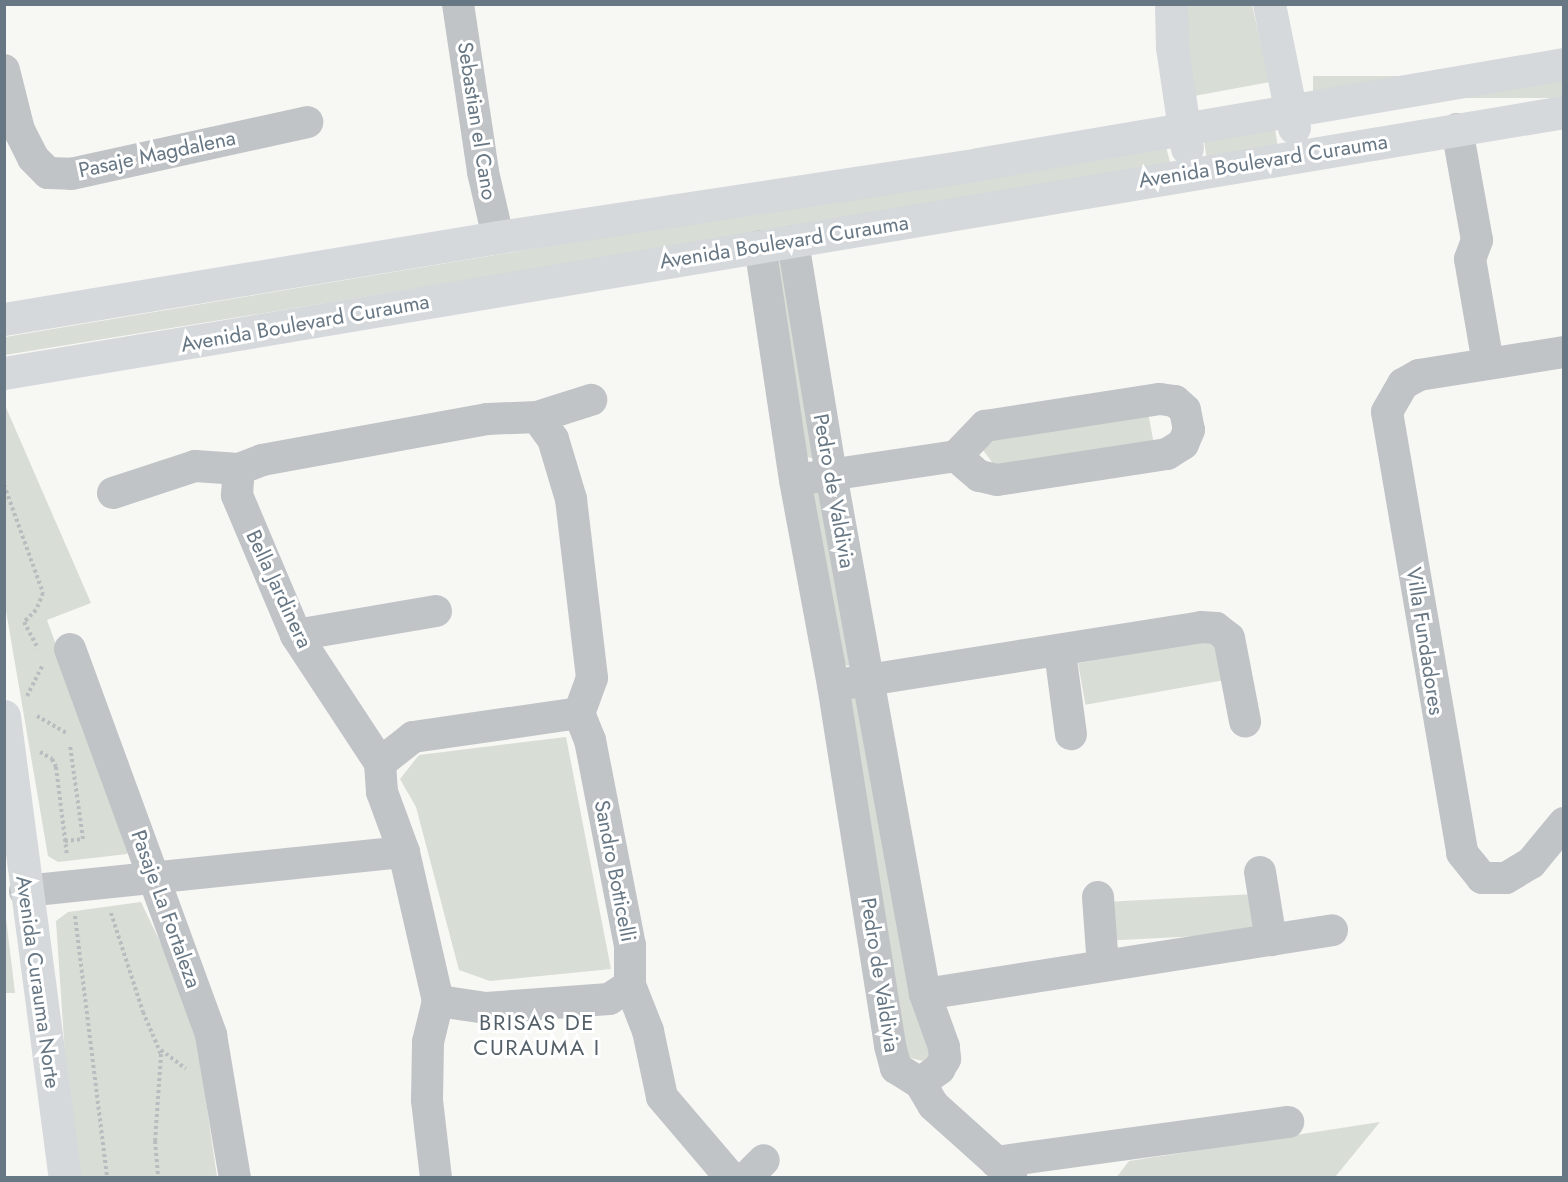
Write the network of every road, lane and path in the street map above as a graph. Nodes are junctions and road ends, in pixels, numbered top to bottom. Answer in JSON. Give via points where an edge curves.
{"nodes":[{"id":1,"x":458,"y":4,"type":"edge"},
{"id":2,"x":1171,"y":4,"type":"edge"},
{"id":3,"x":1269,"y":4,"type":"edge"},
{"id":4,"x":1563,"y":64,"type":"edge"},
{"id":5,"x":4,"y":70,"type":"edge"},
{"id":6,"x":1291,"y":108,"type":"junction"},
{"id":7,"x":1563,"y":112,"type":"edge"},
{"id":8,"x":307,"y":122,"type":"dead end"},
{"id":9,"x":1184,"y":127,"type":"junction"},
{"id":10,"x":1447,"y":131,"type":"junction"},
{"id":11,"x":1298,"y":154,"type":"junction"},
{"id":12,"x":1191,"y":172,"type":"junction"},
{"id":13,"x":498,"y":237,"type":"junction"},
{"id":14,"x":793,"y":241,"type":"junction"},
{"id":15,"x":760,"y":246,"type":"junction"},
{"id":16,"x":4,"y":319,"type":"edge"},
{"id":17,"x":1563,"y":352,"type":"edge"},
{"id":18,"x":1488,"y":363,"type":"junction"},
{"id":19,"x":4,"y":374,"type":"edge"},
{"id":20,"x":591,"y":400,"type":"dead end"},
{"id":21,"x":537,"y":417,"type":"junction"},
{"id":22,"x":956,"y":456,"type":"junction"},
{"id":23,"x":239,"y":470,"type":"junction"},
{"id":24,"x":831,"y":474,"type":"junction"},
{"id":25,"x":795,"y":480,"type":"junction"},
{"id":26,"x":113,"y":493,"type":"dead end"},
{"id":27,"x":436,"y":611,"type":"dead end"},
{"id":28,"x":296,"y":634,"type":"junction"},
{"id":29,"x":70,"y":649,"type":"dead end"},
{"id":30,"x":1060,"y":652,"type":"junction"},
{"id":31,"x":868,"y":680,"type":"junction"},
{"id":32,"x":833,"y":685,"type":"junction"},
{"id":33,"x":579,"y":713,"type":"junction"},
{"id":34,"x":4,"y":716,"type":"edge"},
{"id":35,"x":1245,"y":721,"type":"dead end"},
{"id":36,"x":1071,"y":734,"type":"dead end"},
{"id":37,"x":10,"y":751,"type":"junction"},
{"id":38,"x":380,"y":763,"type":"junction"},
{"id":39,"x":1563,"y":823,"type":"edge"},
{"id":40,"x":83,"y":839,"type":"dead end"},
{"id":41,"x":65,"y":841,"type":"junction"},
{"id":42,"x":404,"y":852,"type":"junction"},
{"id":43,"x":1260,"y":872,"type":"dead end"},
{"id":44,"x":156,"y":877,"type":"junction"},
{"id":45,"x":72,"y":886,"type":"junction"},
{"id":46,"x":25,"y":891,"type":"junction"},
{"id":47,"x":1098,"y":897,"type":"dead end"},
{"id":48,"x":108,"y":903,"type":"dead end"},
{"id":49,"x":1332,"y":930,"type":"dead end"},
{"id":50,"x":1271,"y":940,"type":"junction"},
{"id":51,"x":1102,"y":966,"type":"junction"},
{"id":52,"x":630,"y":985,"type":"junction"},
{"id":53,"x":926,"y":994,"type":"junction"},
{"id":54,"x":438,"y":1001,"type":"junction"},
{"id":55,"x":920,"y":1083,"type":"junction"},
{"id":56,"x":1288,"y":1122,"type":"dead end"},
{"id":57,"x":1005,"y":1170,"type":"edge"},
{"id":58,"x":65,"y":1178,"type":"edge"},
{"id":59,"x":107,"y":1178,"type":"edge"},
{"id":60,"x":158,"y":1178,"type":"edge"},
{"id":61,"x":235,"y":1178,"type":"edge"},
{"id":62,"x":436,"y":1178,"type":"edge"},
{"id":63,"x":731,"y":1178,"type":"edge"}],
"edges":[{"from":1,"to":13,"type":"street","name":"Sebastian el Cano","via":[[483,172]]},
{"from":2,"to":9,"type":"street","via":[[1172,47]]},
{"from":3,"to":6,"type":"street"},
{"from":4,"to":6,"type":"street"},
{"from":5,"to":8,"type":"street","name":"Pasaje Magdalena","via":[[19,130],[33,158],[48,172],[71,174]]},
{"from":6,"to":9,"type":"street"},
{"from":6,"to":11,"type":"street"},
{"from":7,"to":10,"type":"street","name":"Avenida Boulevard Curauma"},
{"from":9,"to":12,"type":"street"},
{"from":9,"to":13,"type":"street","via":[[978,164]]},
{"from":10,"to":11,"type":"street","name":"Avenida Boulevard Curauma"},
{"from":10,"to":18,"type":"street","via":[[1457,243],[1470,259]]},
{"from":11,"to":12,"type":"street","name":"Avenida Boulevard Curauma"},
{"from":12,"to":14,"type":"street","name":"Avenida Boulevard Curauma"},
{"from":13,"to":16,"type":"street"},
{"from":14,"to":15,"type":"street","name":"Avenida Boulevard Curauma"},
{"from":14,"to":24,"type":"street","name":"Pedro de Valdivia"},
{"from":15,"to":19,"type":"street","name":"Avenida Boulevard Curauma"},
{"from":15,"to":25,"type":"street","name":"Pedro de Valdivia"},
{"from":17,"to":18,"type":"street","name":"Villa Fundadores"},
{"from":18,"to":39,"type":"street","name":"Villa Fundadores","via":[[1419,375],[1403,384],[1387,412],[1461,853],[1482,878],[1506,878],[1531,863]]},
{"from":20,"to":21,"type":"street"},
{"from":21,"to":23,"type":"street","via":[[487,419],[262,460]]},
{"from":21,"to":33,"type":"street","via":[[553,439],[573,510],[592,678]]},
{"from":22,"to":22,"type":"street","via":[[979,476],[997,480],[1167,454],[1183,444],[1189,430],[1185,410],[1175,401],[1160,399],[985,426]]},
{"from":22,"to":24,"type":"street"},
{"from":23,"to":26,"type":"street","via":[[195,466]]},
{"from":23,"to":28,"type":"street","name":"Bella Jardinera","via":[[237,495]]},
{"from":24,"to":25,"type":"street"},
{"from":24,"to":31,"type":"street","name":"Pedro de Valdivia"},
{"from":25,"to":32,"type":"street","name":"Pedro de Valdivia"},
{"from":27,"to":28,"type":"street"},
{"from":28,"to":38,"type":"street","name":"Bella Jardinera"},
{"from":29,"to":44,"type":"street","name":"Pasaje La Fortaleza"},
{"from":30,"to":31,"type":"street"},
{"from":30,"to":35,"type":"street","via":[[1201,627],[1216,628],[1229,638]]},
{"from":30,"to":36,"type":"street"},
{"from":31,"to":32,"type":"street"},
{"from":31,"to":53,"type":"street","name":"Pedro de Valdivia"},
{"from":32,"to":55,"type":"street","name":"Pedro de Valdivia","via":[[890,1046],[896,1068]]},
{"from":33,"to":38,"type":"street","via":[[413,738]]},
{"from":33,"to":52,"type":"street","name":"Sandro Botticelli","via":[[590,740],[630,945]]},
{"from":34,"to":37,"type":"street","name":"Avenida Curauma Norte"},
{"from":37,"to":41,"type":"path","via":[[32,750],[52,759]]},
{"from":37,"to":46,"type":"street","name":"Avenida Curauma Norte"},
{"from":38,"to":42,"type":"street","via":[[382,792]]},
{"from":40,"to":41,"type":"path"},
{"from":41,"to":45,"type":"path"},
{"from":42,"to":44,"type":"street"},
{"from":42,"to":54,"type":"street"},
{"from":43,"to":50,"type":"street"},
{"from":44,"to":45,"type":"street"},
{"from":44,"to":61,"type":"street","name":"Pasaje La Fortaleza","via":[[211,1035]]},
{"from":45,"to":46,"type":"street"},
{"from":45,"to":59,"type":"path"},
{"from":46,"to":58,"type":"street","name":"Avenida Curauma Norte"},
{"from":47,"to":51,"type":"street"},
{"from":48,"to":60,"type":"path","via":[[160,1054],[155,1142]]},
{"from":49,"to":50,"type":"street"},
{"from":50,"to":51,"type":"street"},
{"from":51,"to":53,"type":"street"},
{"from":52,"to":54,"type":"street","via":[[609,999],[486,1008]]},
{"from":52,"to":63,"type":"street","via":[[648,1031],[662,1097]]},
{"from":53,"to":55,"type":"street","name":"Pedro de Valdivia","via":[[945,1059],[939,1069]]},
{"from":54,"to":62,"type":"street","via":[[428,1042],[427,1100]]},
{"from":55,"to":57,"type":"street","via":[[933,1105]]},
{"from":56,"to":57,"type":"street"}]}
